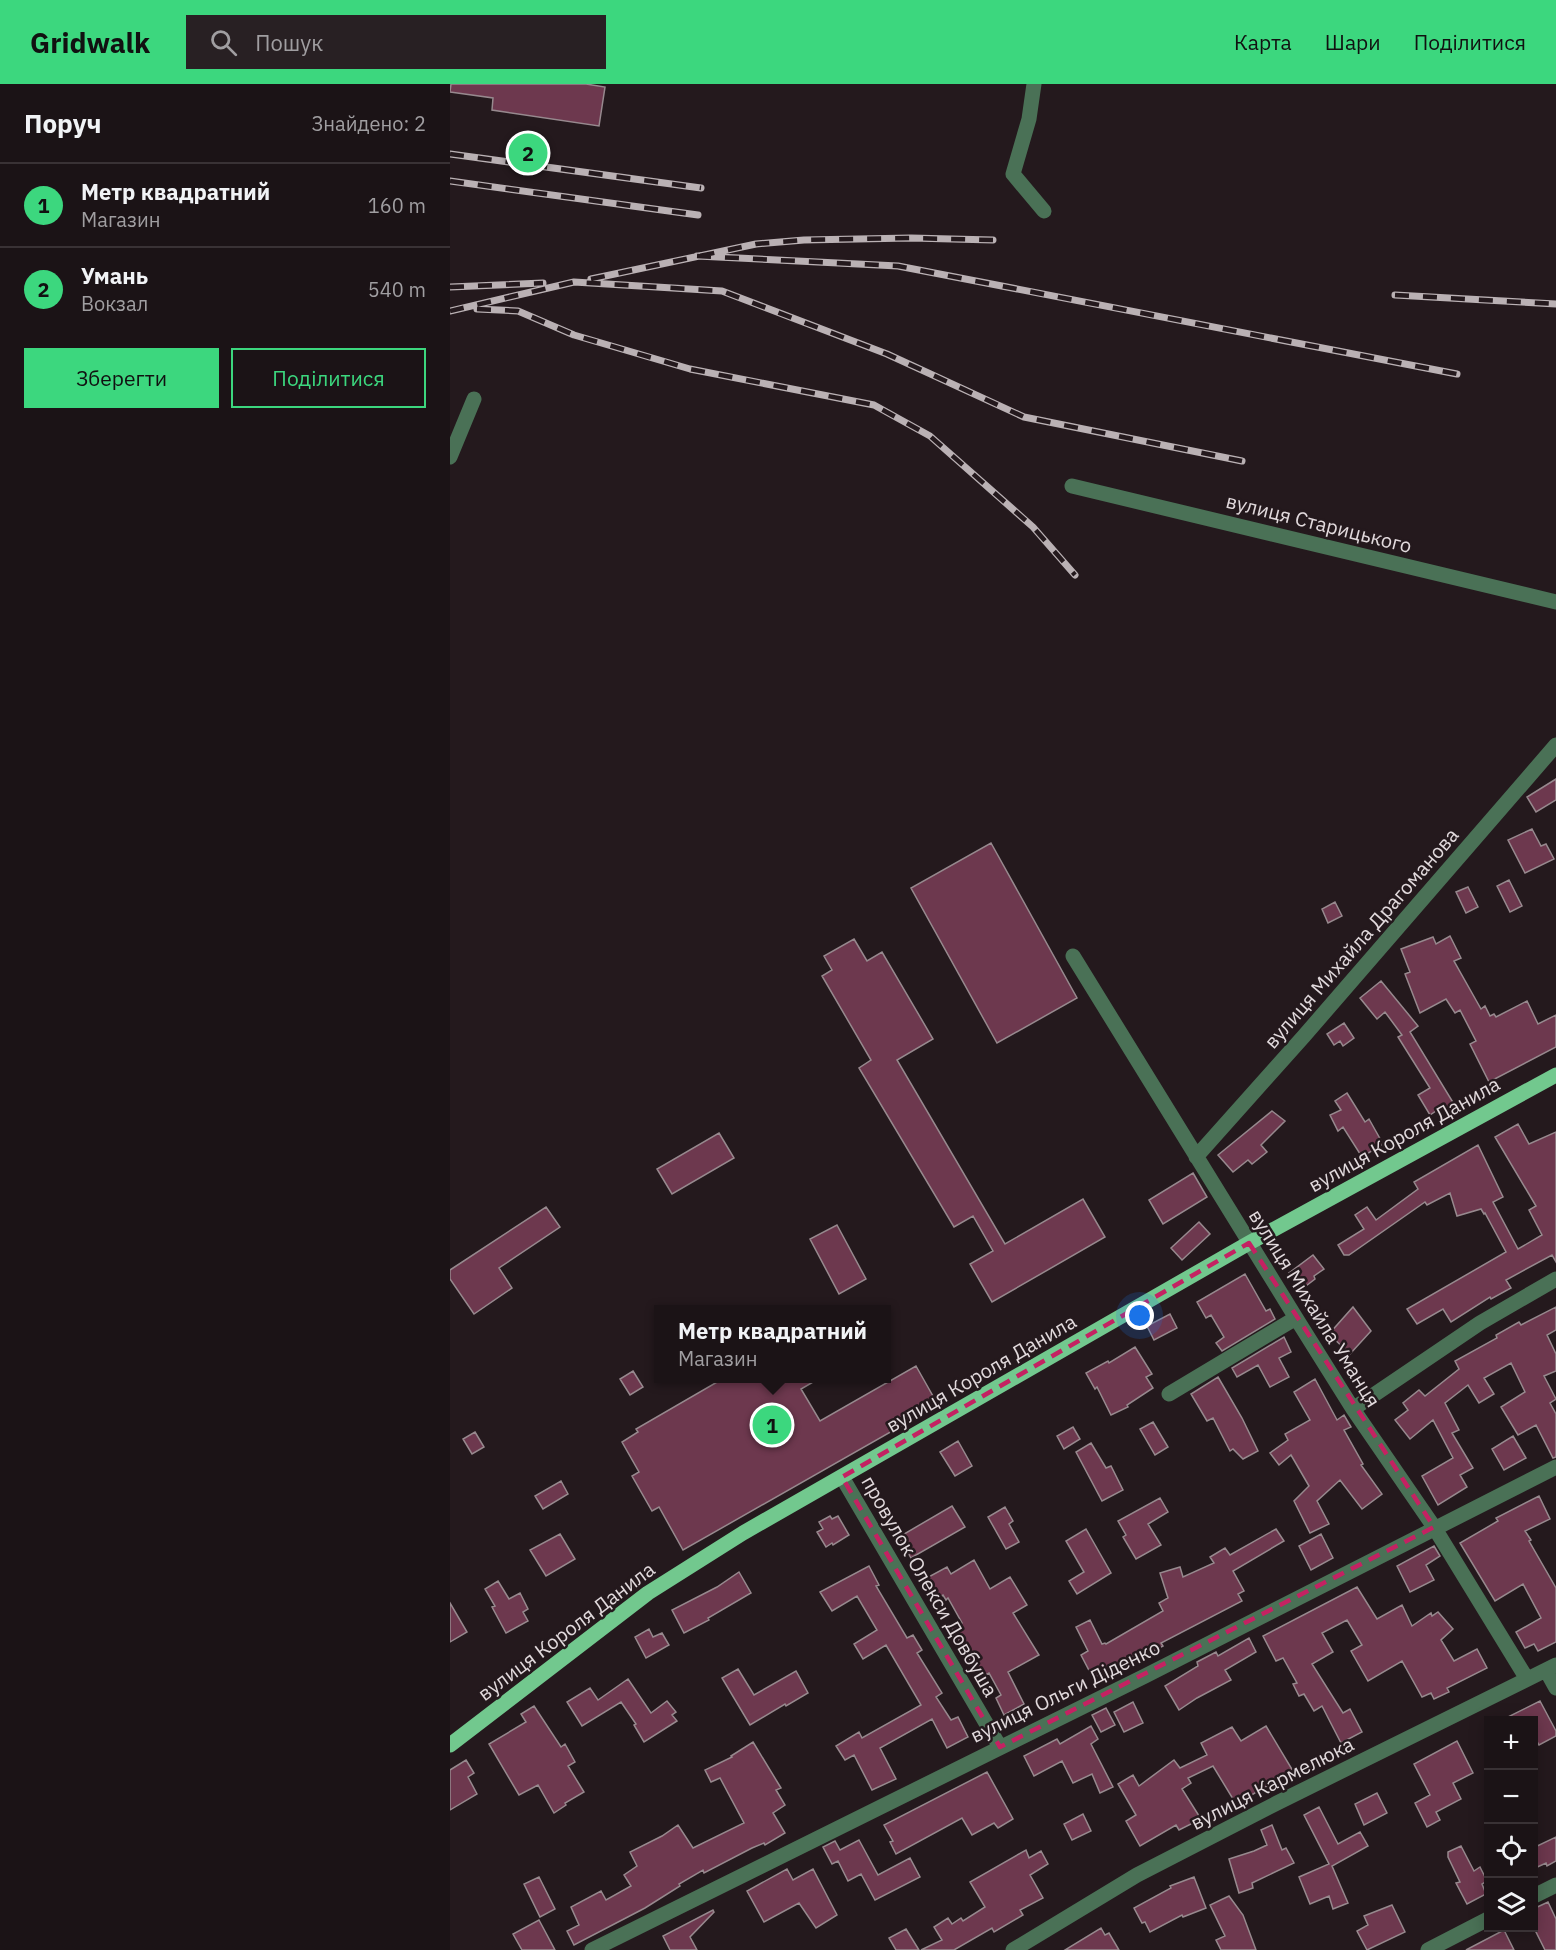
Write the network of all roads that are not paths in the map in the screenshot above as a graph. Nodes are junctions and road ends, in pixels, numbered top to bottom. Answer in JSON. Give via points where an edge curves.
{"nodes":[{"id":1,"x":1034,"y":84,"type":"edge"},
{"id":2,"x":1044,"y":211,"type":"dead end"},
{"id":3,"x":474,"y":399,"type":"dead end"},
{"id":4,"x":450,"y":457,"type":"edge"},
{"id":5,"x":1072,"y":486,"type":"dead end"},
{"id":6,"x":1556,"y":602,"type":"edge"},
{"id":7,"x":1556,"y":745,"type":"edge"},
{"id":8,"x":1073,"y":956,"type":"dead end"},
{"id":9,"x":1556,"y":1075,"type":"edge"},
{"id":10,"x":1196,"y":1157,"type":"junction"},
{"id":11,"x":1249,"y":1243,"type":"junction"},
{"id":12,"x":1556,"y":1279,"type":"edge"},
{"id":13,"x":1296,"y":1318,"type":"junction"},
{"id":14,"x":1168,"y":1394,"type":"dead end"},
{"id":15,"x":1353,"y":1408,"type":"junction"},
{"id":16,"x":1556,"y":1467,"type":"edge"},
{"id":17,"x":842,"y":1477,"type":"junction"},
{"id":18,"x":1434,"y":1527,"type":"junction"},
{"id":19,"x":1551,"y":1667,"type":"edge"},
{"id":20,"x":1527,"y":1679,"type":"junction"},
{"id":21,"x":1556,"y":1688,"type":"edge"},
{"id":22,"x":450,"y":1745,"type":"edge"},
{"id":23,"x":1000,"y":1747,"type":"junction"},
{"id":24,"x":1556,"y":1885,"type":"edge"},
{"id":25,"x":1538,"y":1894,"type":"edge"},
{"id":26,"x":1484,"y":1921,"type":"edge"},
{"id":27,"x":592,"y":1950,"type":"edge"},
{"id":28,"x":1013,"y":1950,"type":"edge"},
{"id":29,"x":1428,"y":1950,"type":"edge"}],
"edges":[{"from":1,"to":2,"type":"street","via":[[1029,119],[1012,174]]},
{"from":3,"to":4,"type":"street"},
{"from":5,"to":6,"type":"street","name":"вулиця Старицького"},
{"from":7,"to":10,"type":"street","name":"вулиця Михайла Драгоманова"},
{"from":8,"to":10,"type":"street","name":"вулиця Михайла Уманця"},
{"from":9,"to":11,"type":"main road","name":"вулиця Короля Данила"},
{"from":10,"to":11,"type":"street","name":"вулиця Михайла Уманця"},
{"from":11,"to":13,"type":"street","name":"вулиця Михайла Уманця"},
{"from":11,"to":17,"type":"main road","name":"вулиця Короля Данила"},
{"from":12,"to":15,"type":"street","via":[[1480,1323]]},
{"from":13,"to":14,"type":"street"},
{"from":13,"to":15,"type":"street","name":"вулиця Михайла Уманця"},
{"from":15,"to":18,"type":"street","name":"вулиця Михайла Уманця"},
{"from":16,"to":18,"type":"street","name":"вулиця Ольги Діденко"},
{"from":17,"to":22,"type":"main road","name":"вулиця Короля Данила","via":[[648,1593]]},
{"from":17,"to":23,"type":"street","name":"провулок Олекси Довбуша"},
{"from":18,"to":20,"type":"street","name":"вулиця Михайла Уманця"},
{"from":18,"to":23,"type":"street","name":"вулиця Ольги Діденко"},
{"from":19,"to":20,"type":"street","name":"вулиця Кармелюка"},
{"from":19,"to":21,"type":"street"},
{"from":20,"to":28,"type":"street","name":"вулиця Кармелюка","via":[[1137,1875]]},
{"from":23,"to":27,"type":"street","name":"вулиця Ольги Діденко"},
{"from":24,"to":25,"type":"street"},
{"from":26,"to":29,"type":"street"}]}
